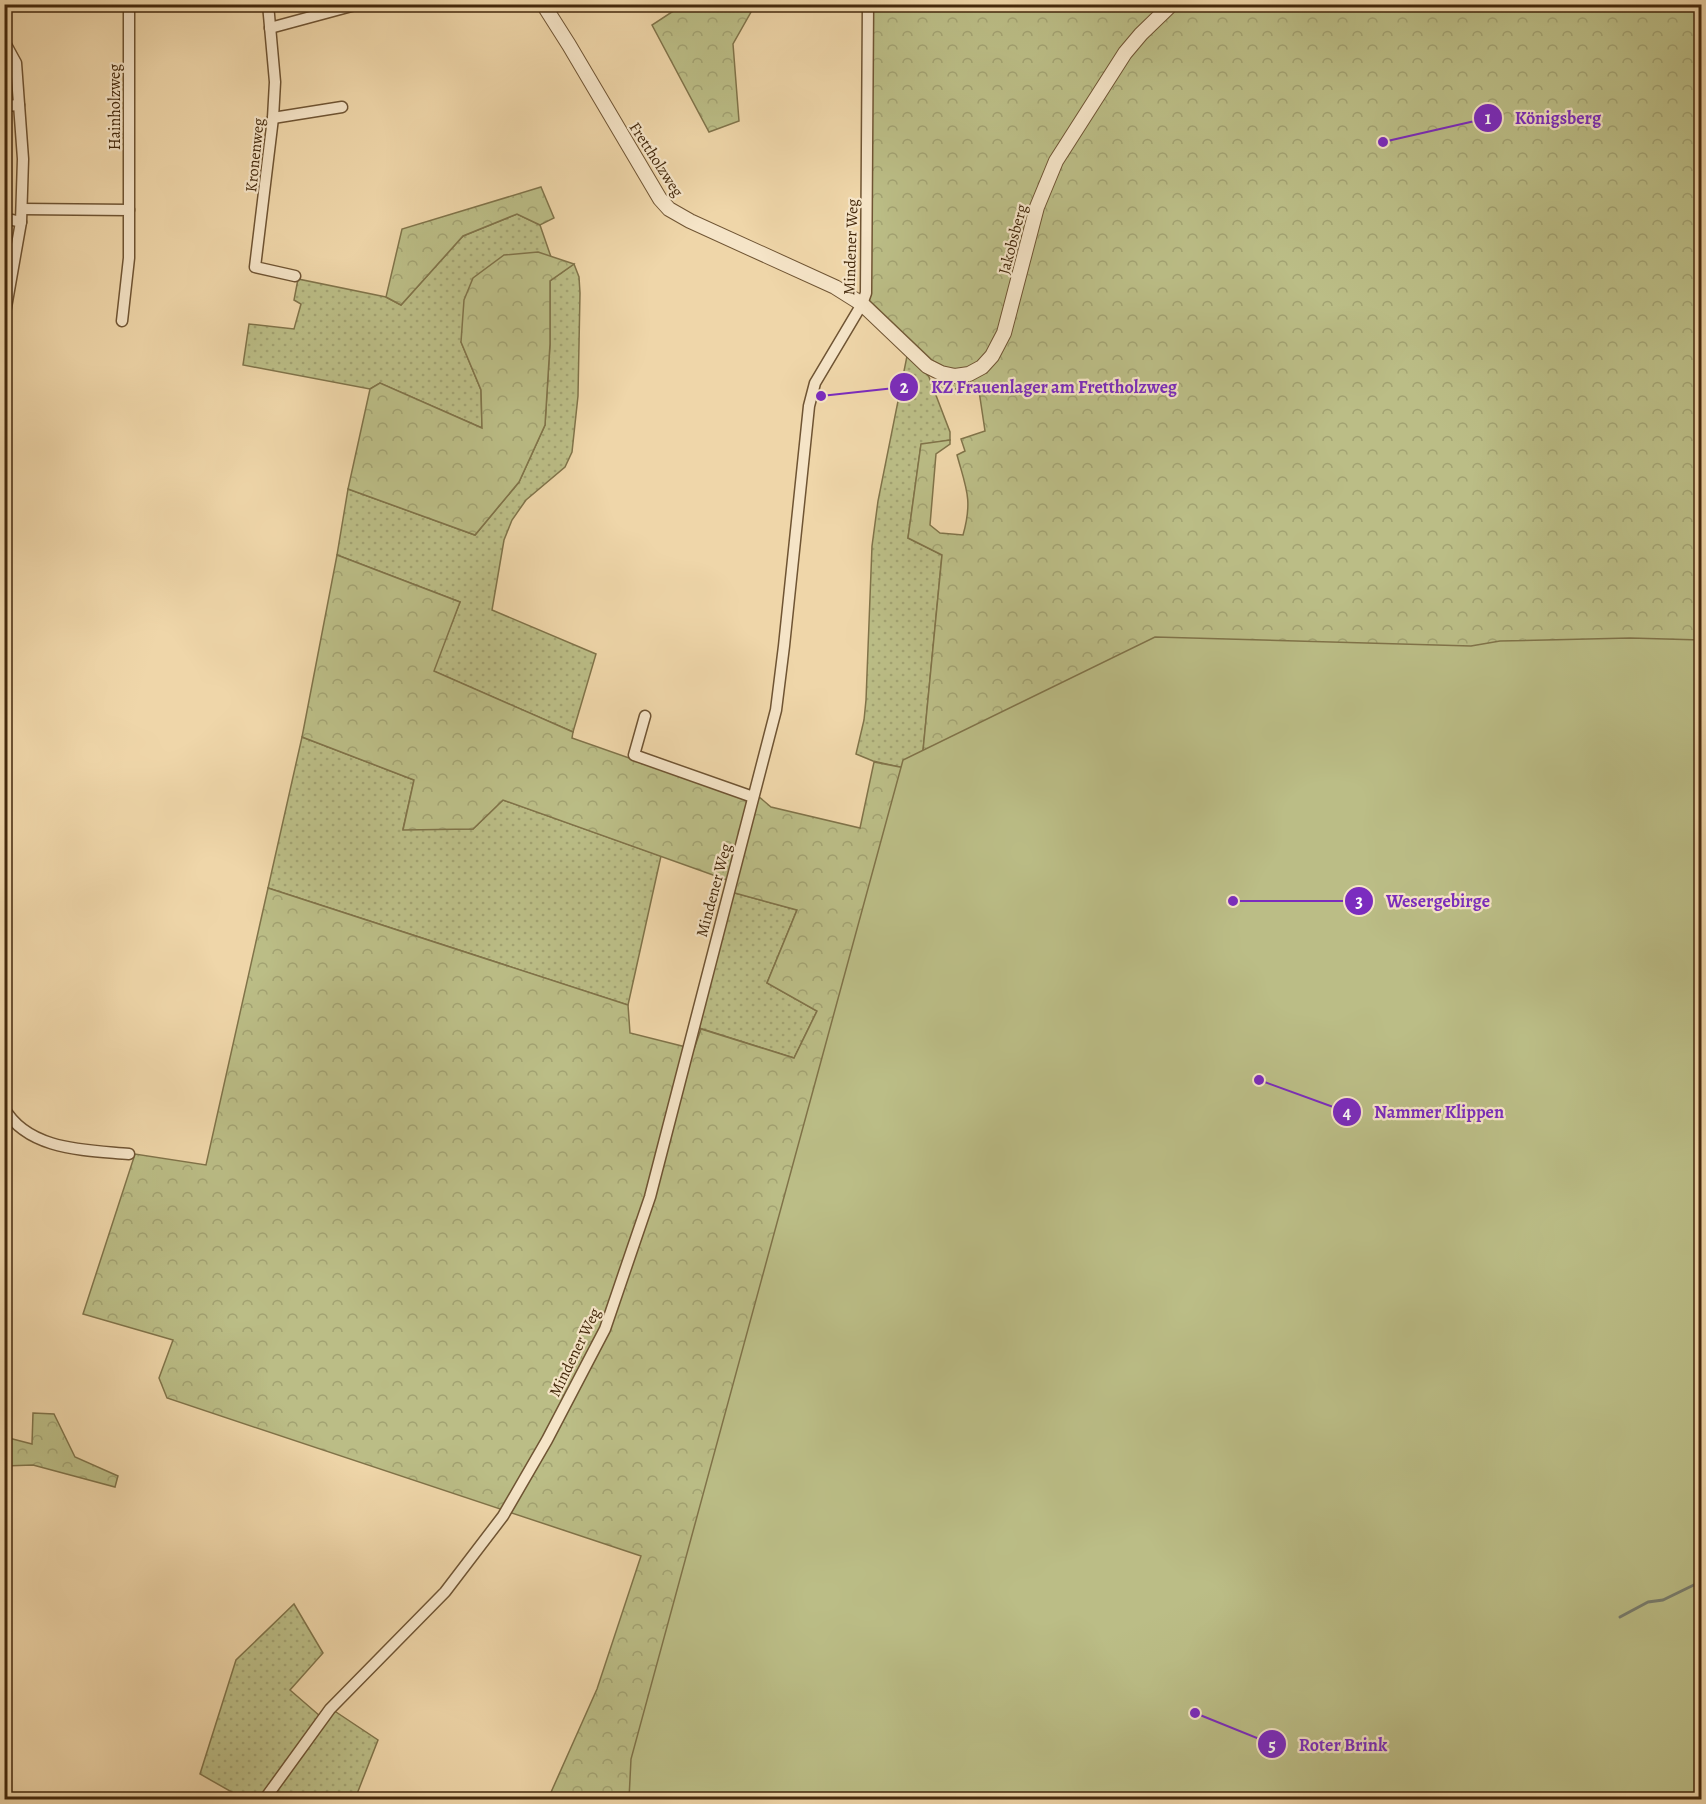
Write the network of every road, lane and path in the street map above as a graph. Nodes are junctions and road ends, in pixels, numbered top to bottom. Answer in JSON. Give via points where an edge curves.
{"nodes":[{"id":1,"x":129,"y":4,"type":"edge"},
{"id":2,"x":268,"y":4,"type":"edge"},
{"id":3,"x":359,"y":4,"type":"edge"},
{"id":4,"x":543,"y":4,"type":"edge"},
{"id":5,"x":868,"y":4,"type":"edge"},
{"id":6,"x":1172,"y":4,"type":"edge"},
{"id":7,"x":270,"y":28,"type":"junction"},
{"id":8,"x":4,"y":41,"type":"edge"},
{"id":9,"x":19,"y":105,"type":"junction"},
{"id":10,"x":4,"y":106,"type":"edge"},
{"id":11,"x":342,"y":107,"type":"dead end"},
{"id":12,"x":273,"y":118,"type":"junction"},
{"id":13,"x":22,"y":209,"type":"junction"},
{"id":14,"x":129,"y":210,"type":"junction"},
{"id":15,"x":4,"y":219,"type":"edge"},
{"id":16,"x":21,"y":222,"type":"junction"},
{"id":17,"x":295,"y":276,"type":"dead end"},
{"id":18,"x":862,"y":304,"type":"junction"},
{"id":19,"x":5,"y":314,"type":"edge"},
{"id":20,"x":122,"y":321,"type":"dead end"},
{"id":21,"x":645,"y":716,"type":"dead end"},
{"id":22,"x":753,"y":797,"type":"junction"},
{"id":23,"x":4,"y":1108,"type":"edge"},
{"id":24,"x":129,"y":1154,"type":"dead end"},
{"id":25,"x":264,"y":1800,"type":"edge"}],
"edges":[{"from":1,"to":14,"type":"street","name":"Hainholzweg"},
{"from":2,"to":7,"type":"street","name":"Kronenweg"},
{"from":3,"to":7,"type":"street"},
{"from":4,"to":18,"type":"street","name":"Frettholzweg","via":[[669,209],[835,287]]},
{"from":5,"to":18,"type":"street","name":"Mindener Weg","via":[[866,293]]},
{"from":6,"to":18,"type":"street","name":"Jakobsberg","via":[[1125,52],[1056,161],[1037,207],[1004,333],[993,356],[982,367],[955,376],[936,371],[906,348]]},
{"from":7,"to":12,"type":"street","name":"Kronenweg","via":[[275,82]]},
{"from":8,"to":9,"type":"street","via":[[16,63]]},
{"from":9,"to":10,"type":"street"},
{"from":9,"to":13,"type":"street"},
{"from":11,"to":12,"type":"street"},
{"from":12,"to":17,"type":"street","name":"Kronenweg","via":[[255,267]]},
{"from":13,"to":14,"type":"street"},
{"from":13,"to":16,"type":"street"},
{"from":14,"to":20,"type":"street","name":"Hainholzweg","via":[[129,258]]},
{"from":15,"to":16,"type":"street"},
{"from":16,"to":19,"type":"street"},
{"from":18,"to":22,"type":"street","name":"Mindener Weg","via":[[815,382],[809,406],[776,710]]},
{"from":21,"to":22,"type":"street","via":[[634,755]]},
{"from":22,"to":25,"type":"street","name":"Mindener Weg","via":[[650,1197],[605,1329],[502,1516],[445,1592],[330,1709]]},
{"from":23,"to":24,"type":"street","via":[[17,1126],[41,1139],[81,1149]]}]}
